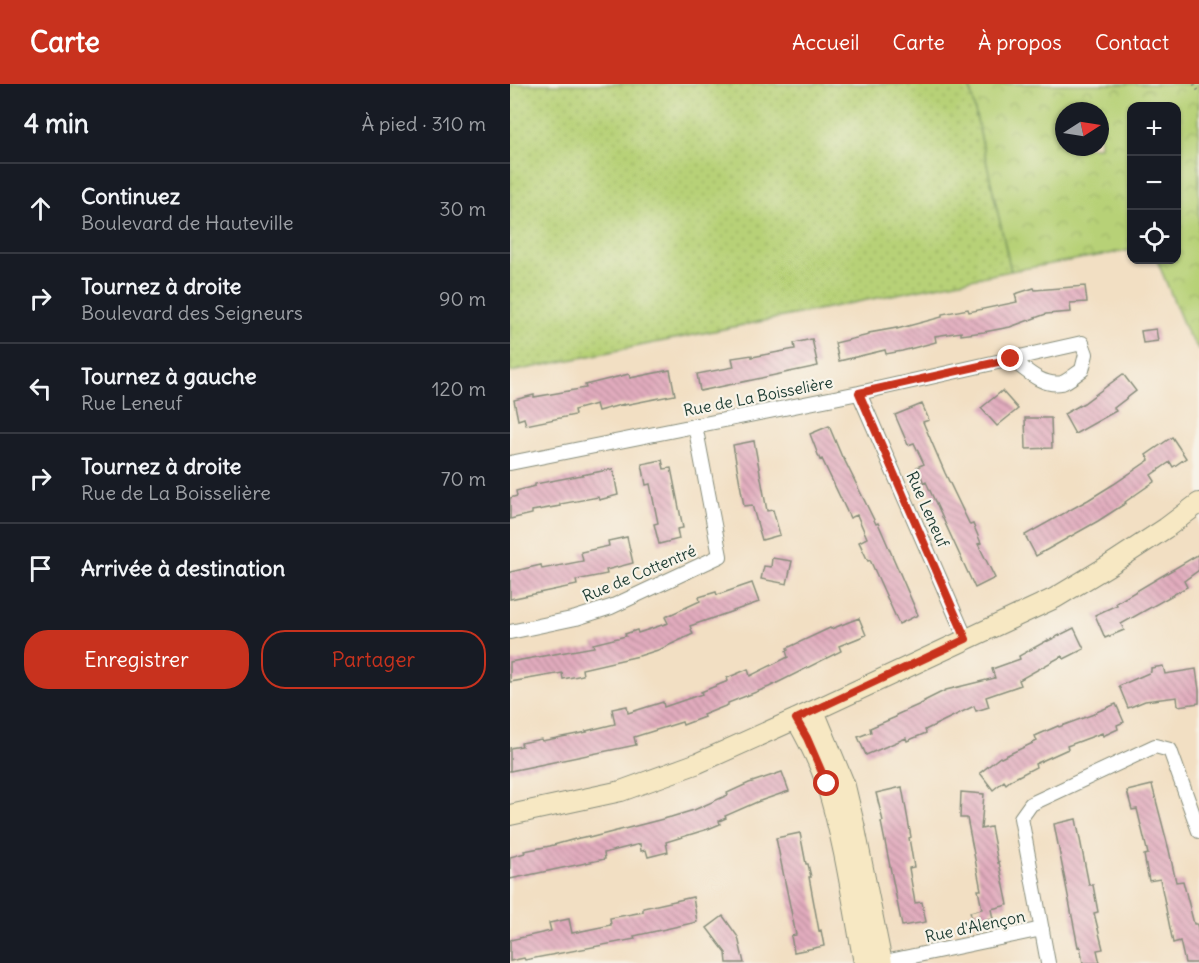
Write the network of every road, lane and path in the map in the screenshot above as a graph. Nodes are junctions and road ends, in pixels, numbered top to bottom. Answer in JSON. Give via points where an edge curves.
{"nodes":[{"id":1,"x":1194,"y":84,"type":"edge"},
{"id":2,"x":1199,"y":92,"type":"edge"},
{"id":3,"x":1011,"y":359,"type":"junction"},
{"id":4,"x":859,"y":393,"type":"junction"},
{"id":5,"x":695,"y":425,"type":"junction"},
{"id":6,"x":510,"y":463,"type":"edge"},
{"id":7,"x":1199,"y":503,"type":"edge"},
{"id":8,"x":510,"y":632,"type":"edge"},
{"id":9,"x":966,"y":639,"type":"junction"},
{"id":10,"x":805,"y":715,"type":"junction"},
{"id":11,"x":510,"y":815,"type":"edge"},
{"id":12,"x":1199,"y":831,"type":"edge"},
{"id":13,"x":1042,"y":929,"type":"junction"},
{"id":14,"x":864,"y":963,"type":"edge"},
{"id":15,"x":881,"y":963,"type":"edge"},
{"id":16,"x":1048,"y":963,"type":"edge"}],
"edges":[{"from":1,"to":2,"type":"path"},
{"from":3,"to":3,"type":"street","name":"Rue de La Boisselière","via":[[1082,343],[1086,354],[1082,370],[1063,383],[1049,383]]},
{"from":3,"to":4,"type":"street","name":"Rue de La Boisselière"},
{"from":4,"to":5,"type":"street","name":"Rue de La Boisselière"},
{"from":4,"to":9,"type":"street","name":"Rue Leneuf"},
{"from":5,"to":6,"type":"street","name":"Rue de La Boisselière"},
{"from":5,"to":8,"type":"street","name":"Rue de Cottentré","via":[[720,556],[611,607]]},
{"from":7,"to":9,"type":"street","via":[[1167,528],[1056,598]]},
{"from":9,"to":10,"type":"street"},
{"from":10,"to":11,"type":"street","via":[[698,763],[621,791]]},
{"from":10,"to":14,"type":"street","via":[[807,738],[827,784],[836,820]]},
{"from":10,"to":15,"type":"street","via":[[845,786]]},
{"from":12,"to":13,"type":"street","via":[[1170,750],[1155,746],[1031,804],[1021,818]]},
{"from":13,"to":15,"type":"street","name":"Rue d'Alençon"},
{"from":13,"to":16,"type":"street"}]}
